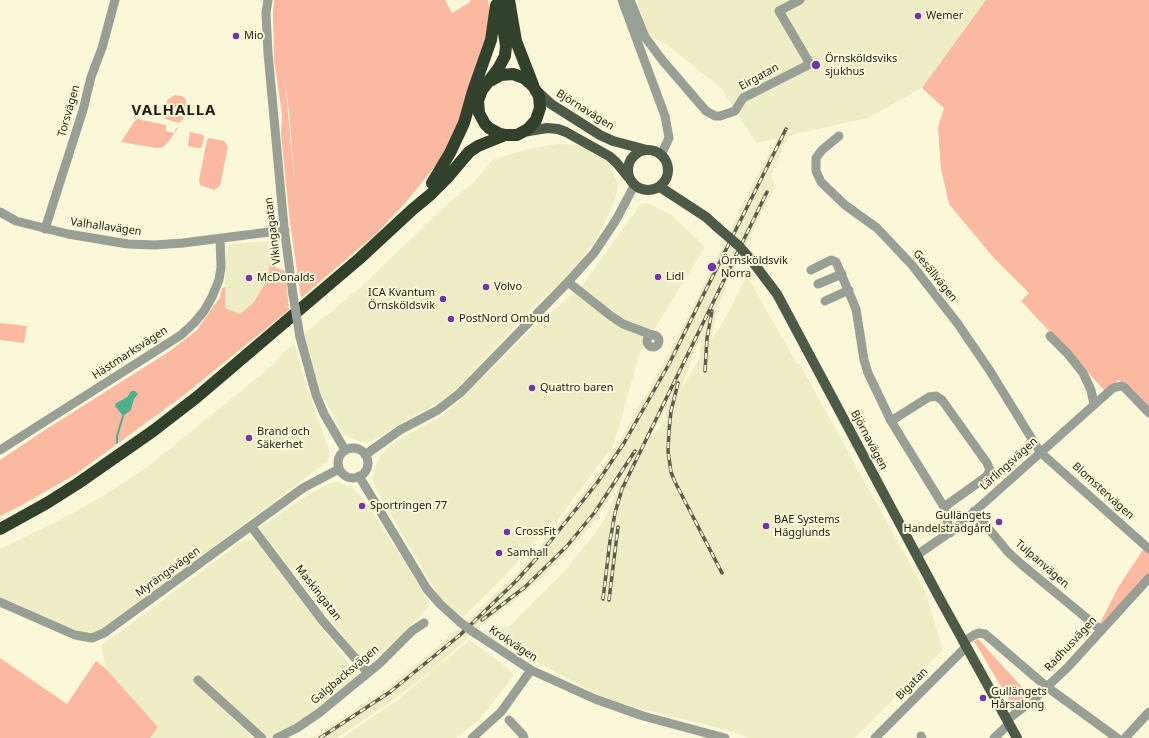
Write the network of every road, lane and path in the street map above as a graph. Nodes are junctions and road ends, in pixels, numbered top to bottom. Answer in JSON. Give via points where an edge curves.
{"nodes":[{"id":1,"x":115,"y":0,"type":"edge"},
{"id":2,"x":268,"y":0,"type":"edge"},
{"id":3,"x":496,"y":0,"type":"edge"},
{"id":4,"x":499,"y":0,"type":"edge"},
{"id":5,"x":509,"y":0,"type":"edge"},
{"id":6,"x":622,"y":0,"type":"edge"},
{"id":7,"x":630,"y":0,"type":"edge"},
{"id":8,"x":797,"y":1,"type":"edge"},
{"id":9,"x":663,"y":60,"type":"junction"},
{"id":10,"x":647,"y":68,"type":"junction"},
{"id":11,"x":490,"y":80,"type":"junction"},
{"id":12,"x":535,"y":88,"type":"junction"},
{"id":13,"x":478,"y":107,"type":"junction"},
{"id":14,"x":523,"y":132,"type":"junction"},
{"id":15,"x":505,"y":135,"type":"junction"},
{"id":16,"x":839,"y":136,"type":"dead end"},
{"id":17,"x":647,"y":150,"type":"junction"},
{"id":18,"x":661,"y":155,"type":"junction"},
{"id":19,"x":632,"y":182,"type":"junction"},
{"id":20,"x":432,"y":183,"type":"junction"},
{"id":21,"x":660,"y":187,"type":"junction"},
{"id":22,"x":413,"y":208,"type":"junction"},
{"id":23,"x":0,"y":212,"type":"edge"},
{"id":24,"x":45,"y":229,"type":"junction"},
{"id":25,"x":285,"y":230,"type":"junction"},
{"id":26,"x":220,"y":238,"type":"junction"},
{"id":27,"x":811,"y":270,"type":"dead end"},
{"id":28,"x":842,"y":274,"type":"junction"},
{"id":29,"x":568,"y":282,"type":"junction"},
{"id":30,"x":818,"y":284,"type":"dead end"},
{"id":31,"x":849,"y":290,"type":"junction"},
{"id":32,"x":825,"y":301,"type":"dead end"},
{"id":33,"x":649,"y":336,"type":"dead end"},
{"id":34,"x":1050,"y":336,"type":"dead end"},
{"id":35,"x":1094,"y":405,"type":"junction"},
{"id":36,"x":1149,"y":413,"type":"edge"},
{"id":37,"x":891,"y":421,"type":"junction"},
{"id":38,"x":0,"y":450,"type":"edge"},
{"id":39,"x":345,"y":450,"type":"junction"},
{"id":40,"x":1040,"y":452,"type":"junction"},
{"id":41,"x":365,"y":455,"type":"junction"},
{"id":42,"x":339,"y":469,"type":"junction"},
{"id":43,"x":359,"y":476,"type":"junction"},
{"id":44,"x":944,"y":507,"type":"junction"},
{"id":45,"x":974,"y":511,"type":"junction"},
{"id":46,"x":251,"y":526,"type":"junction"},
{"id":47,"x":0,"y":529,"type":"edge"},
{"id":48,"x":950,"y":533,"type":"junction"},
{"id":49,"x":1149,"y":549,"type":"edge"},
{"id":50,"x":917,"y":556,"type":"junction"},
{"id":51,"x":1149,"y":578,"type":"edge"},
{"id":52,"x":0,"y":602,"type":"edge"},
{"id":53,"x":424,"y":623,"type":"dead end"},
{"id":54,"x":1100,"y":630,"type":"junction"},
{"id":55,"x":965,"y":644,"type":"junction"},
{"id":56,"x":531,"y":670,"type":"junction"},
{"id":57,"x":368,"y":673,"type":"junction"},
{"id":58,"x":198,"y":680,"type":"dead end"},
{"id":59,"x":1047,"y":687,"type":"junction"},
{"id":60,"x":1149,"y":712,"type":"edge"},
{"id":61,"x":509,"y":720,"type":"dead end"},
{"id":62,"x":1008,"y":722,"type":"junction"},
{"id":63,"x":262,"y":738,"type":"edge"},
{"id":64,"x":277,"y":738,"type":"edge"},
{"id":65,"x":472,"y":738,"type":"edge"},
{"id":66,"x":524,"y":738,"type":"edge"},
{"id":67,"x":725,"y":738,"type":"edge"},
{"id":68,"x":875,"y":738,"type":"edge"},
{"id":69,"x":994,"y":738,"type":"edge"},
{"id":70,"x":1017,"y":738,"type":"edge"},
{"id":71,"x":1117,"y":738,"type":"edge"},
{"id":72,"x":1125,"y":738,"type":"edge"}],
"edges":[{"from":1,"to":24,"type":"street","name":"Torsvägen"},
{"from":2,"to":25,"type":"street","name":"Vikingagatan","via":[[268,53]]},
{"from":3,"to":20,"type":"highway","via":[[490,40],[464,123]]},
{"from":4,"to":11,"type":"highway","via":[[505,56]]},
{"from":5,"to":12,"type":"highway","via":[[516,41]]},
{"from":6,"to":10,"type":"street"},
{"from":7,"to":9,"type":"street","via":[[645,37]]},
{"from":8,"to":9,"type":"street","name":"Eirgatan","via":[[779,11],[810,64],[743,98],[731,114],[715,116],[706,111]]},
{"from":9,"to":10,"type":"street"},
{"from":10,"to":18,"type":"street","via":[[665,116],[669,138]]},
{"from":11,"to":12,"type":"highway","via":[[501,75],[513,74],[524,78]]},
{"from":11,"to":13,"type":"highway","via":[[482,90]]},
{"from":12,"to":14,"type":"highway","via":[[540,102],[538,114],[533,125]]},
{"from":12,"to":17,"type":"main road","name":"Björnavägen","via":[[551,104],[600,134],[613,141]]},
{"from":13,"to":15,"type":"highway","via":[[485,124],[494,132]]},
{"from":13,"to":20,"type":"highway","via":[[462,144]]},
{"from":14,"to":15,"type":"highway","via":[[512,136]]},
{"from":14,"to":19,"type":"main road","via":[[547,128],[566,132],[609,156]]},
{"from":15,"to":22,"type":"highway","via":[[469,152],[430,195]]},
{"from":16,"to":40,"type":"street","name":"Gesällvägen","via":[[816,158],[815,168],[819,179],[845,205],[877,228],[912,265],[958,324]]},
{"from":17,"to":18,"type":"main road"},
{"from":17,"to":19,"type":"main road","via":[[638,152],[631,159],[628,169]]},
{"from":18,"to":21,"type":"main road","via":[[666,160],[668,170],[666,180]]},
{"from":19,"to":21,"type":"main road","via":[[647,191]]},
{"from":19,"to":29,"type":"street","via":[[609,231],[594,253]]},
{"from":20,"to":22,"type":"highway"},
{"from":21,"to":50,"type":"main road","name":"Björnavägen","bridge":true,"via":[[706,217],[739,246],[777,294]]},
{"from":22,"to":47,"type":"highway","via":[[359,259],[197,397],[77,484]]},
{"from":23,"to":24,"type":"street","name":"Valhallavägen","via":[[16,221]]},
{"from":24,"to":26,"type":"street","name":"Valhallavägen","via":[[128,244],[159,244]]},
{"from":25,"to":26,"type":"street","name":"Valhallavägen"},
{"from":25,"to":39,"type":"street","name":"Vikingagatan","bridge":true,"via":[[300,337],[316,395]]},
{"from":26,"to":38,"type":"street","name":"Hästmarksvägen","via":[[219,280],[204,311],[194,323],[181,335]]},
{"from":27,"to":28,"type":"street","via":[[831,260],[836,262]]},
{"from":28,"to":30,"type":"street"},
{"from":28,"to":31,"type":"street"},
{"from":29,"to":33,"type":"street","via":[[611,316]]},
{"from":29,"to":41,"type":"street","via":[[454,398],[438,410],[394,434]]},
{"from":31,"to":32,"type":"street"},
{"from":31,"to":37,"type":"street","via":[[857,312],[866,367]]},
{"from":34,"to":35,"type":"street","via":[[1083,373],[1091,390]]},
{"from":35,"to":36,"type":"street","name":"Lärlingsvägen","via":[[1113,388],[1121,386]]},
{"from":35,"to":40,"type":"street","name":"Lärlingsvägen"},
{"from":37,"to":44,"type":"street"},
{"from":37,"to":44,"type":"street","via":[[929,397],[936,396],[942,400],[987,463],[990,470],[986,478]]},
{"from":39,"to":41,"type":"street","via":[[357,448]]},
{"from":39,"to":42,"type":"street","via":[[338,460]]},
{"from":40,"to":45,"type":"street","name":"Lärlingsvägen"},
{"from":40,"to":49,"type":"street","name":"Blomstervägen"},
{"from":41,"to":43,"type":"street","via":[[367,466]]},
{"from":42,"to":43,"type":"street","via":[[348,477]]},
{"from":42,"to":46,"type":"street","name":"Myrängsvägen","via":[[311,484]]},
{"from":43,"to":56,"type":"street","name":"Krokvägen","bridge":true,"via":[[427,589],[440,604],[480,637]]},
{"from":44,"to":48,"type":"street"},
{"from":45,"to":48,"type":"street","name":"Lärlingsvägen"},
{"from":45,"to":54,"type":"street","name":"Tulpanvägen","via":[[1008,552]]},
{"from":46,"to":52,"type":"street","name":"Myrängsvägen","via":[[116,625],[92,638],[75,635]]},
{"from":46,"to":57,"type":"street","name":"Maskingatan","via":[[322,620]]},
{"from":48,"to":50,"type":"street","name":"Lärlingsvägen"},
{"from":50,"to":55,"type":"main road","name":"Björnavägen"},
{"from":51,"to":54,"type":"street","name":"Radhusvägen"},
{"from":53,"to":57,"type":"street","name":"Galgbacksvägen","via":[[412,631]]},
{"from":54,"to":59,"type":"street","name":"Radhusvägen"},
{"from":55,"to":59,"type":"street","name":"Bigatan","via":[[974,635],[985,634]]},
{"from":55,"to":62,"type":"main road","name":"Björnavägen"},
{"from":55,"to":68,"type":"street","name":"Bigatan"},
{"from":56,"to":65,"type":"street","via":[[501,712]]},
{"from":56,"to":67,"type":"street","name":"Krokvägen","via":[[572,690],[614,706]]},
{"from":57,"to":64,"type":"street","name":"Galgbacksvägen","via":[[319,713]]},
{"from":58,"to":63,"type":"street"},
{"from":59,"to":62,"type":"street","name":"Radhusvägen"},
{"from":59,"to":71,"type":"street"},
{"from":60,"to":72,"type":"street"},
{"from":61,"to":66,"type":"street"},
{"from":62,"to":69,"type":"street","name":"Radhusvägen"},
{"from":62,"to":70,"type":"main road","name":"Björnavägen"}]}
